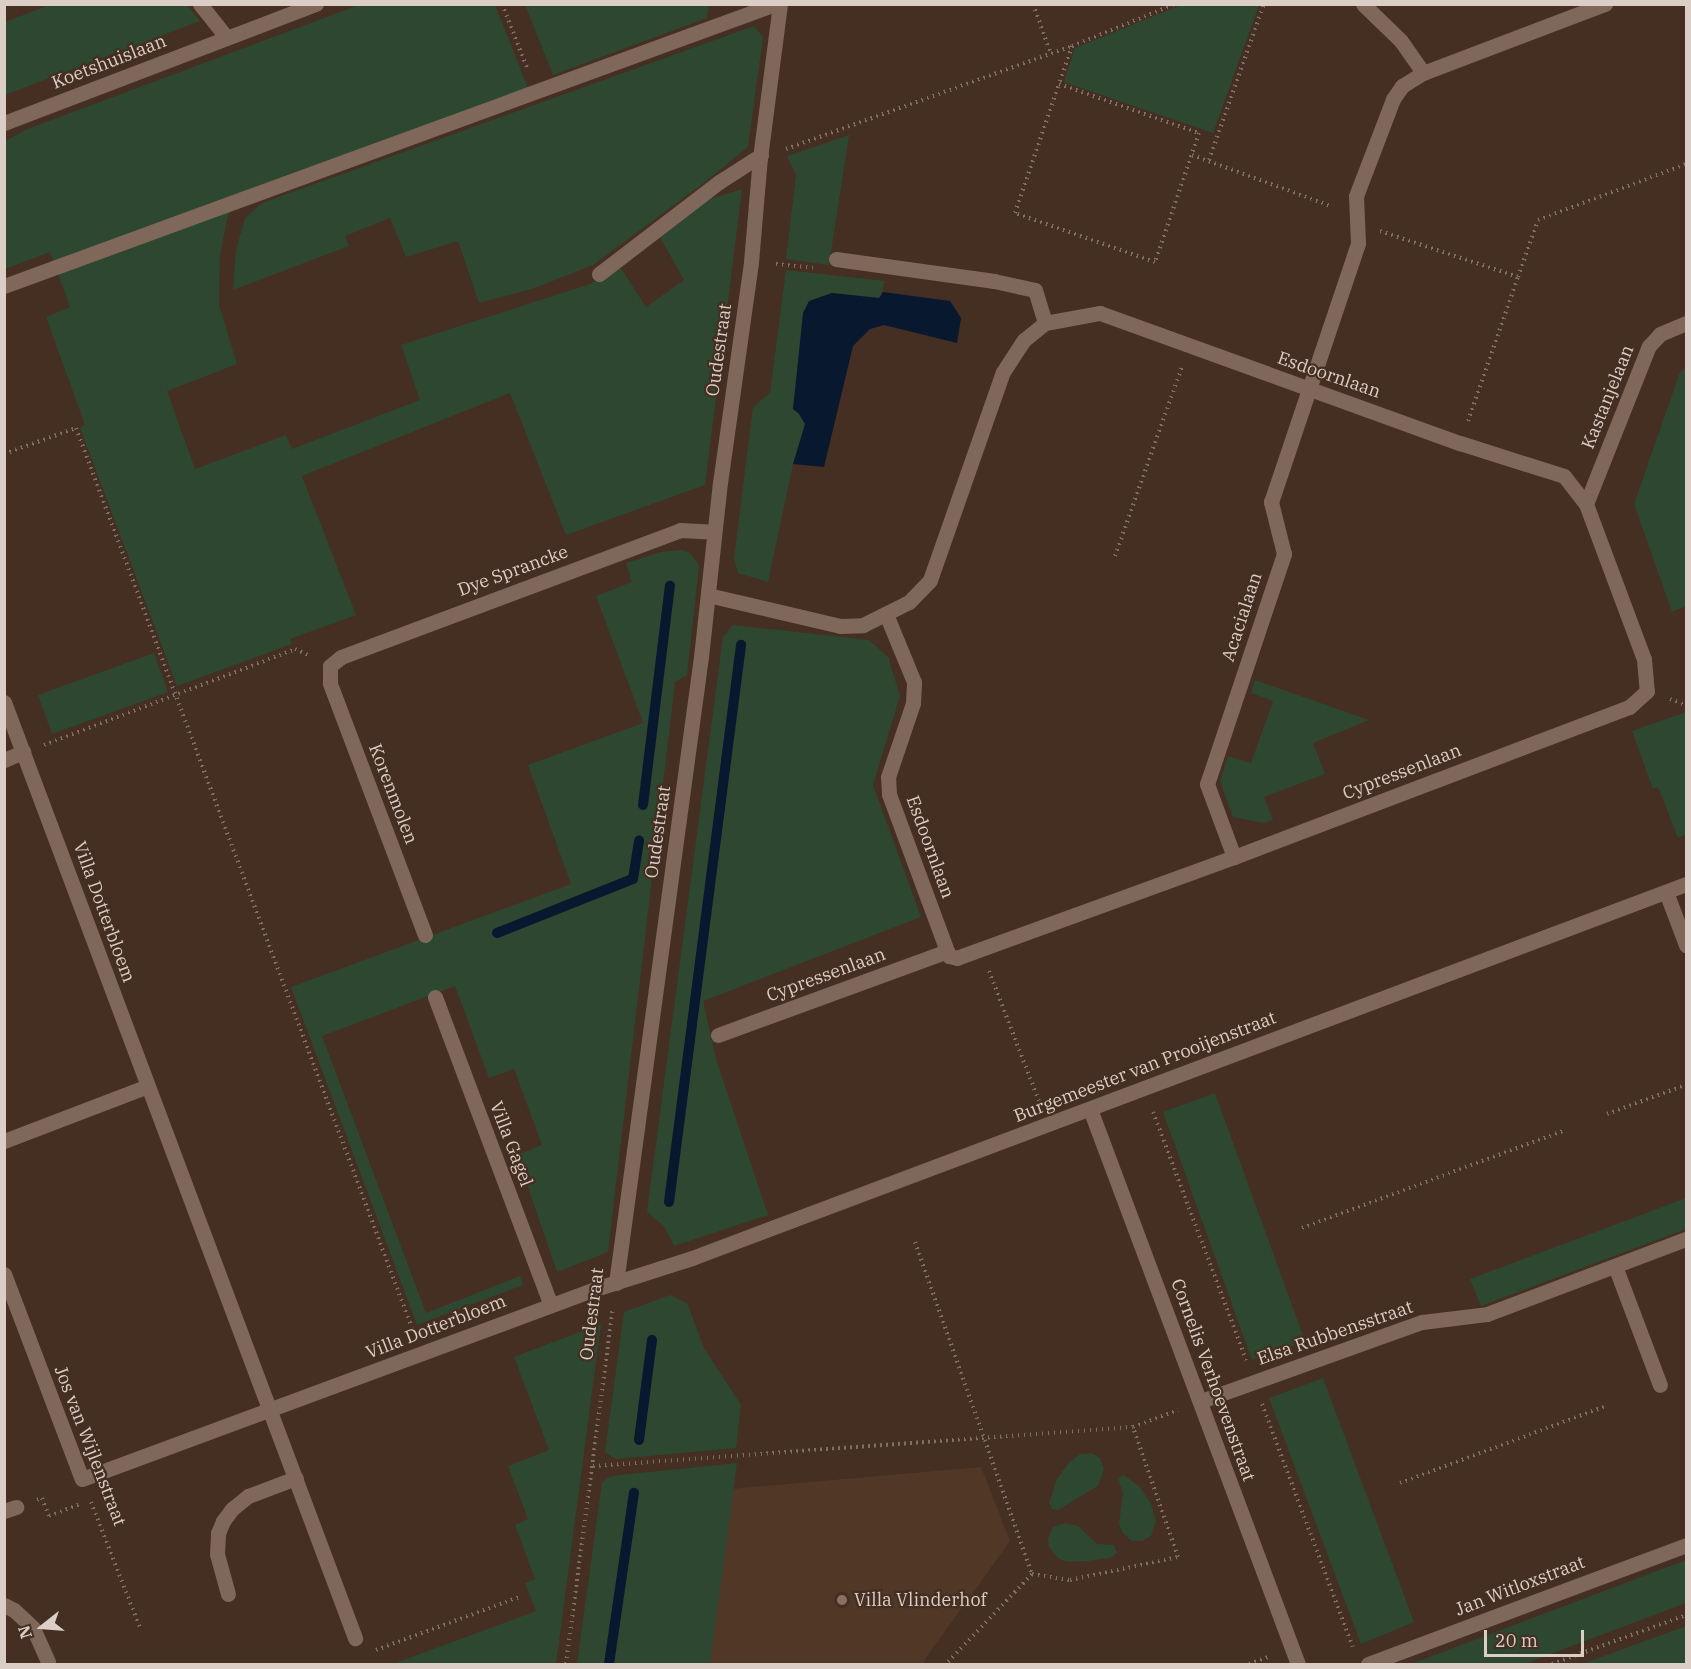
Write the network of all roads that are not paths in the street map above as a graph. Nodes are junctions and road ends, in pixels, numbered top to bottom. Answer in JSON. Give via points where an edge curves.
{"nodes":[{"id":1,"x":200,"y":4,"type":"edge"},
{"id":2,"x":316,"y":4,"type":"edge"},
{"id":3,"x":775,"y":4,"type":"edge"},
{"id":4,"x":780,"y":4,"type":"edge"},
{"id":5,"x":1363,"y":4,"type":"edge"},
{"id":6,"x":1605,"y":4,"type":"edge"},
{"id":7,"x":226,"y":38,"type":"junction"},
{"id":8,"x":1424,"y":73,"type":"junction"},
{"id":9,"x":4,"y":123,"type":"edge"},
{"id":10,"x":760,"y":156,"type":"junction"},
{"id":11,"x":836,"y":259,"type":"road end"},
{"id":12,"x":599,"y":274,"type":"dead end"},
{"id":13,"x":4,"y":286,"type":"edge"},
{"id":14,"x":1045,"y":322,"type":"junction"},
{"id":15,"x":1686,"y":323,"type":"edge"},
{"id":16,"x":1308,"y":388,"type":"junction"},
{"id":17,"x":1586,"y":504,"type":"junction"},
{"id":18,"x":714,"y":532,"type":"junction"},
{"id":19,"x":708,"y":595,"type":"junction"},
{"id":20,"x":886,"y":614,"type":"junction"},
{"id":21,"x":330,"y":666,"type":"joint"},
{"id":22,"x":4,"y":702,"type":"edge"},
{"id":23,"x":23,"y":752,"type":"junction"},
{"id":24,"x":4,"y":760,"type":"edge"},
{"id":25,"x":1234,"y":856,"type":"junction"},
{"id":26,"x":1686,"y":884,"type":"edge"},
{"id":27,"x":1666,"y":892,"type":"junction"},
{"id":28,"x":425,"y":935,"type":"dead end"},
{"id":29,"x":1686,"y":945,"type":"edge"},
{"id":30,"x":948,"y":953,"type":"junction"},
{"id":31,"x":435,"y":997,"type":"dead end"},
{"id":32,"x":718,"y":1035,"type":"dead end"},
{"id":33,"x":148,"y":1086,"type":"junction"},
{"id":34,"x":1090,"y":1109,"type":"junction"},
{"id":35,"x":4,"y":1141,"type":"edge"},
{"id":36,"x":1686,"y":1239,"type":"edge"},
{"id":37,"x":1615,"y":1266,"type":"junction"},
{"id":38,"x":4,"y":1274,"type":"edge"},
{"id":39,"x":616,"y":1283,"type":"junction"},
{"id":40,"x":550,"y":1305,"type":"junction"},
{"id":41,"x":1660,"y":1385,"type":"dead end"},
{"id":42,"x":1201,"y":1401,"type":"junction"},
{"id":43,"x":270,"y":1410,"type":"junction"},
{"id":44,"x":296,"y":1478,"type":"junction"},
{"id":45,"x":82,"y":1479,"type":"joint"},
{"id":46,"x":1686,"y":1545,"type":"edge"},
{"id":47,"x":228,"y":1594,"type":"dead end"},
{"id":48,"x":4,"y":1605,"type":"edge"},
{"id":49,"x":355,"y":1638,"type":"road end"},
{"id":50,"x":48,"y":1662,"type":"dead end"},
{"id":51,"x":1298,"y":1665,"type":"edge"},
{"id":52,"x":1368,"y":1665,"type":"edge"}],
"edges":[{"from":1,"to":7,"type":"street"},
{"from":2,"to":7,"type":"street","name":"Koetshuislaan"},
{"from":3,"to":13,"type":"street"},
{"from":4,"to":10,"type":"street","name":"Oudestraat"},
{"from":5,"to":8,"type":"street","via":[[1401,41]]},
{"from":6,"to":8,"type":"street","name":"Acacialaan"},
{"from":7,"to":9,"type":"street","name":"Koetshuislaan"},
{"from":8,"to":16,"type":"street","name":"Acacialaan","via":[[1402,86],[1393,99],[1356,196],[1358,243]]},
{"from":10,"to":12,"type":"street","via":[[719,182]]},
{"from":10,"to":18,"type":"street","name":"Oudestraat","via":[[751,262]]},
{"from":11,"to":14,"type":"street","via":[[1035,290]]},
{"from":14,"to":16,"type":"street","name":"Esdoornlaan","via":[[1100,313]]},
{"from":14,"to":20,"type":"street","via":[[1024,340],[1003,372],[930,580],[909,602]]},
{"from":15,"to":17,"type":"street","name":"Kastanjelaan","via":[[1660,334],[1648,346]]},
{"from":16,"to":17,"type":"street","name":"Esdoornlaan","via":[[1460,444],[1564,476]]},
{"from":16,"to":25,"type":"street","name":"Acacialaan","via":[[1270,502],[1284,554],[1207,784]]},
{"from":17,"to":25,"type":"street","name":"Cypressenlaan","via":[[1644,659],[1647,690],[1629,707]]},
{"from":18,"to":19,"type":"street","name":"Oudestraat"},
{"from":18,"to":21,"type":"street","name":"Dye Sprancke","via":[[680,530],[341,657]]},
{"from":19,"to":20,"type":"street","via":[[840,626],[863,625]]},
{"from":19,"to":39,"type":"street","name":"Oudestraat"},
{"from":20,"to":30,"type":"street","name":"Esdoornlaan","via":[[914,682],[913,703],[888,777],[890,794]]},
{"from":21,"to":28,"type":"street","name":"Korenmolen","via":[[330,683]]},
{"from":22,"to":23,"type":"street","name":"Villa Dotterbloem"},
{"from":23,"to":24,"type":"street"},
{"from":23,"to":33,"type":"street","name":"Villa Dotterbloem"},
{"from":25,"to":30,"type":"street","name":"Cypressenlaan","via":[[957,958]]},
{"from":26,"to":27,"type":"street","name":"Burgemeester van Prooijenstraat"},
{"from":27,"to":29,"type":"street"},
{"from":27,"to":34,"type":"street","name":"Burgemeester van Prooijenstraat"},
{"from":30,"to":32,"type":"street","name":"Cypressenlaan"},
{"from":31,"to":40,"type":"street","name":"Villa Gagel"},
{"from":33,"to":35,"type":"street"},
{"from":33,"to":43,"type":"street","name":"Villa Dotterbloem"},
{"from":34,"to":39,"type":"street","name":"Burgemeester van Prooijenstraat"},
{"from":34,"to":42,"type":"street","name":"Cornelis Verhoevenstraat"},
{"from":36,"to":37,"type":"street","name":"Elsa Rubbensstraat"},
{"from":37,"to":41,"type":"street"},
{"from":37,"to":42,"type":"street","name":"Elsa Rubbensstraat","via":[[1486,1314],[1422,1322]]},
{"from":38,"to":45,"type":"street","name":"Jos van Wijlenstraat"},
{"from":39,"to":40,"type":"street","name":"Villa Dotterbloem"},
{"from":40,"to":43,"type":"street","name":"Villa Dotterbloem"},
{"from":42,"to":51,"type":"street","name":"Cornelis Verhoevenstraat"},
{"from":43,"to":44,"type":"street","name":"Villa Dotterbloem"},
{"from":43,"to":45,"type":"street","name":"Villa Dotterbloem"},
{"from":44,"to":47,"type":"street","via":[[248,1496],[223,1521],[217,1554]]},
{"from":44,"to":49,"type":"street","name":"Villa Dotterbloem"},
{"from":46,"to":52,"type":"street","name":"Jan Witloxstraat"},
{"from":48,"to":50,"type":"street","via":[[19,1613],[33,1628]]}]}
